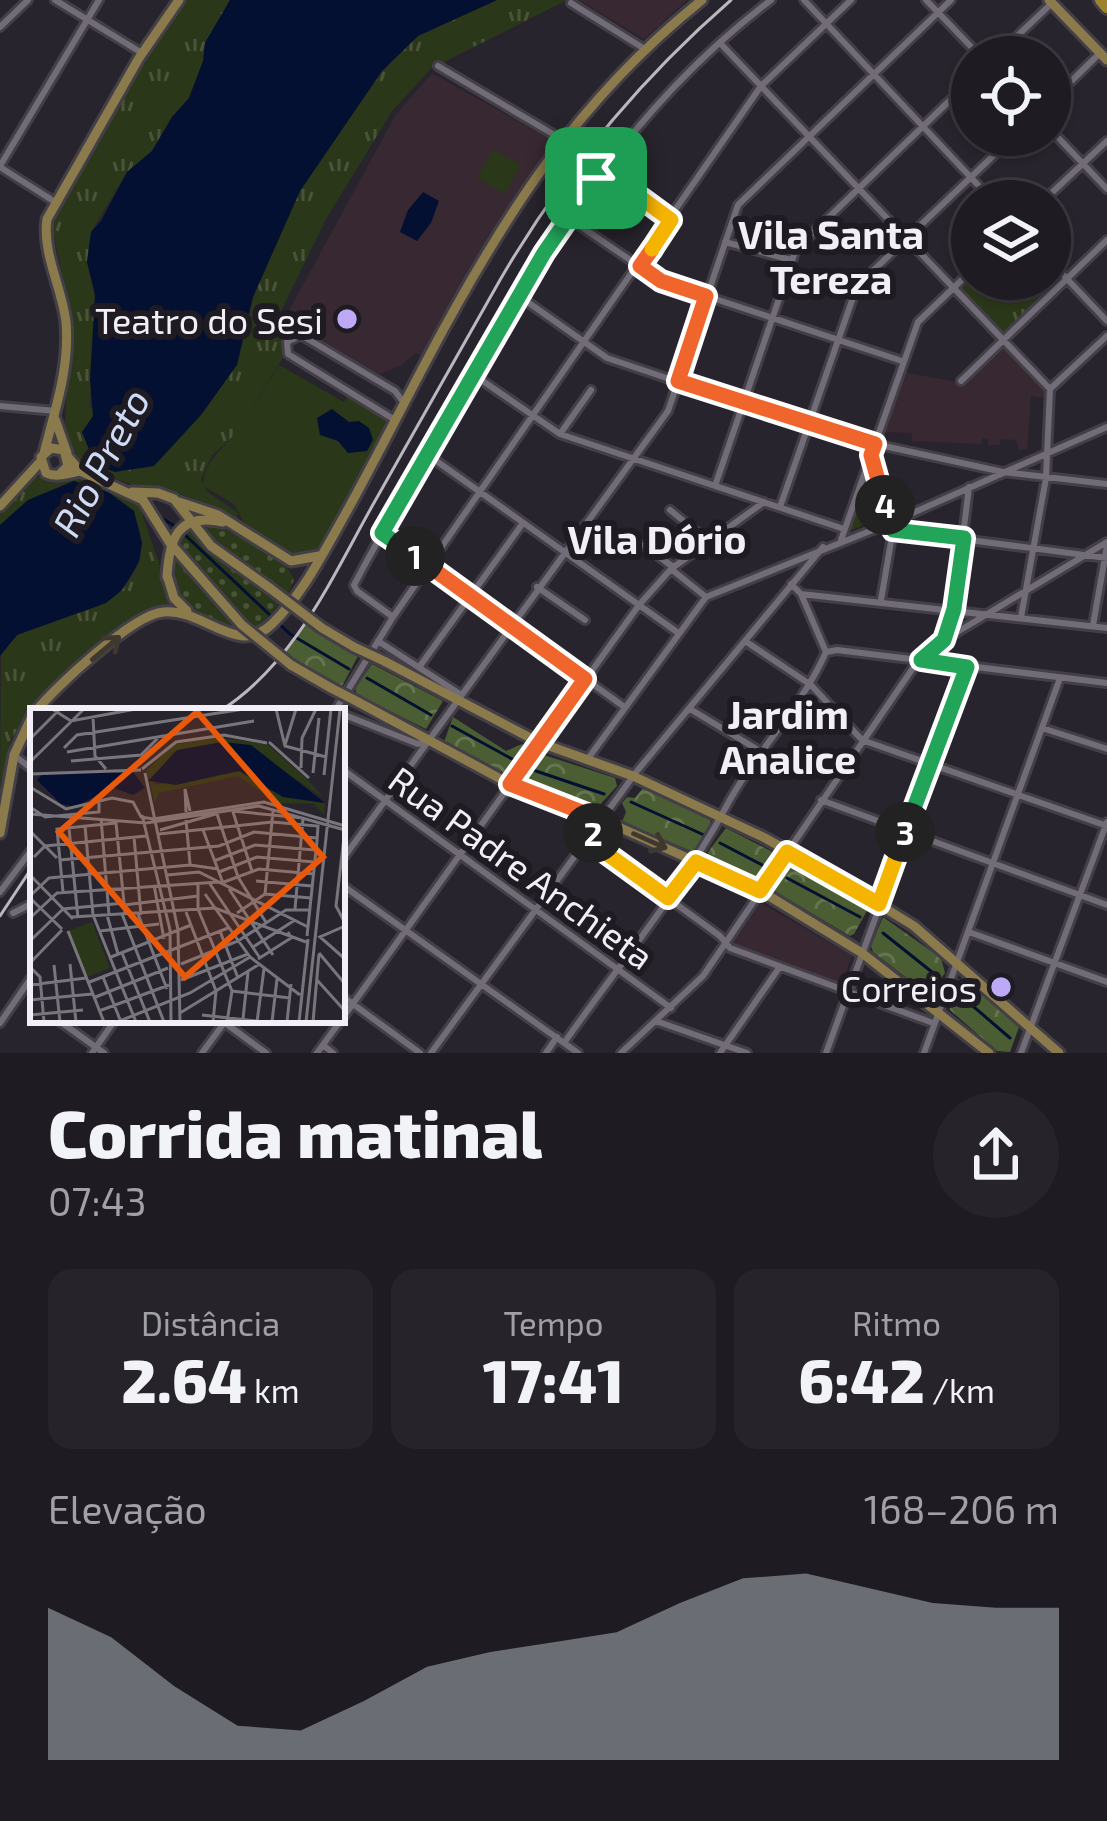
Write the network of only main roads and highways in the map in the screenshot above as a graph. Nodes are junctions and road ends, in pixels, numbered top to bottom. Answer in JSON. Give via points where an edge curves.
{"nodes":[{"id":1,"x":178,"y":0,"type":"edge"},
{"id":2,"x":702,"y":0,"type":"edge"},
{"id":3,"x":1101,"y":0,"type":"edge"},
{"id":4,"x":1052,"y":1,"type":"edge"},
{"id":5,"x":1107,"y":7,"type":"edge"},
{"id":6,"x":1104,"y":57,"type":"edge"},
{"id":7,"x":55,"y":415,"type":"junction"},
{"id":8,"x":68,"y":455,"type":"junction"},
{"id":9,"x":42,"y":457,"type":"junction"},
{"id":10,"x":81,"y":471,"type":"junction"},
{"id":11,"x":59,"y":475,"type":"junction"},
{"id":12,"x":132,"y":492,"type":"junction"},
{"id":13,"x":174,"y":500,"type":"junction"},
{"id":14,"x":2,"y":501,"type":"edge"},
{"id":15,"x":234,"y":525,"type":"junction"},
{"id":16,"x":158,"y":528,"type":"junction"},
{"id":17,"x":184,"y":528,"type":"junction"},
{"id":18,"x":170,"y":543,"type":"junction"},
{"id":19,"x":324,"y":553,"type":"junction"},
{"id":20,"x":291,"y":561,"type":"junction"},
{"id":21,"x":167,"y":577,"type":"junction"},
{"id":22,"x":298,"y":593,"type":"junction"},
{"id":23,"x":189,"y":614,"type":"junction"},
{"id":24,"x":40,"y":708,"type":"edge"},
{"id":25,"x":30,"y":721,"type":"edge"},
{"id":26,"x":0,"y":832,"type":"edge"},
{"id":27,"x":989,"y":1053,"type":"edge"},
{"id":28,"x":1059,"y":1053,"type":"edge"}],
"edges":[{"from":1,"to":7,"type":"main road","via":[[45,230],[67,344]]},
{"from":2,"to":19,"type":"main road","via":[[643,48],[562,140],[464,294]]},
{"from":3,"to":5,"type":"highway"},
{"from":4,"to":6,"type":"main road"},
{"from":7,"to":8,"type":"main road"},
{"from":7,"to":9,"type":"main road"},
{"from":8,"to":9,"type":"main road","via":[[55,447]]},
{"from":8,"to":10,"type":"main road"},
{"from":8,"to":11,"type":"main road"},
{"from":9,"to":11,"type":"main road","via":[[46,473]]},
{"from":9,"to":14,"type":"main road"},
{"from":10,"to":11,"type":"main road"},
{"from":10,"to":12,"type":"main road"},
{"from":12,"to":13,"type":"main road"},
{"from":12,"to":16,"type":"main road"},
{"from":13,"to":15,"type":"main road"},
{"from":13,"to":17,"type":"main road"},
{"from":15,"to":17,"type":"main road","via":[[209,520]]},
{"from":15,"to":20,"type":"main road"},
{"from":16,"to":18,"type":"main road"},
{"from":16,"to":21,"type":"main road"},
{"from":17,"to":18,"type":"main road"},
{"from":17,"to":28,"type":"main road","bridge":true,"via":[[355,647],[538,742],[722,818],[879,904]]},
{"from":18,"to":21,"type":"main road"},
{"from":18,"to":27,"type":"main road","one_way":true,"bridge":true,"via":[[242,625],[292,665],[510,784],[760,891],[862,953]]},
{"from":19,"to":20,"type":"main road"},
{"from":19,"to":22,"type":"main road"},
{"from":20,"to":22,"type":"main road"},
{"from":21,"to":23,"type":"main road"},
{"from":22,"to":23,"type":"main road","via":[[260,634],[239,638]]},
{"from":24,"to":23,"type":"main road","one_way":true,"via":[[138,622],[160,612]]},
{"from":25,"to":26,"type":"main road","via":[[14,755]]}]}
